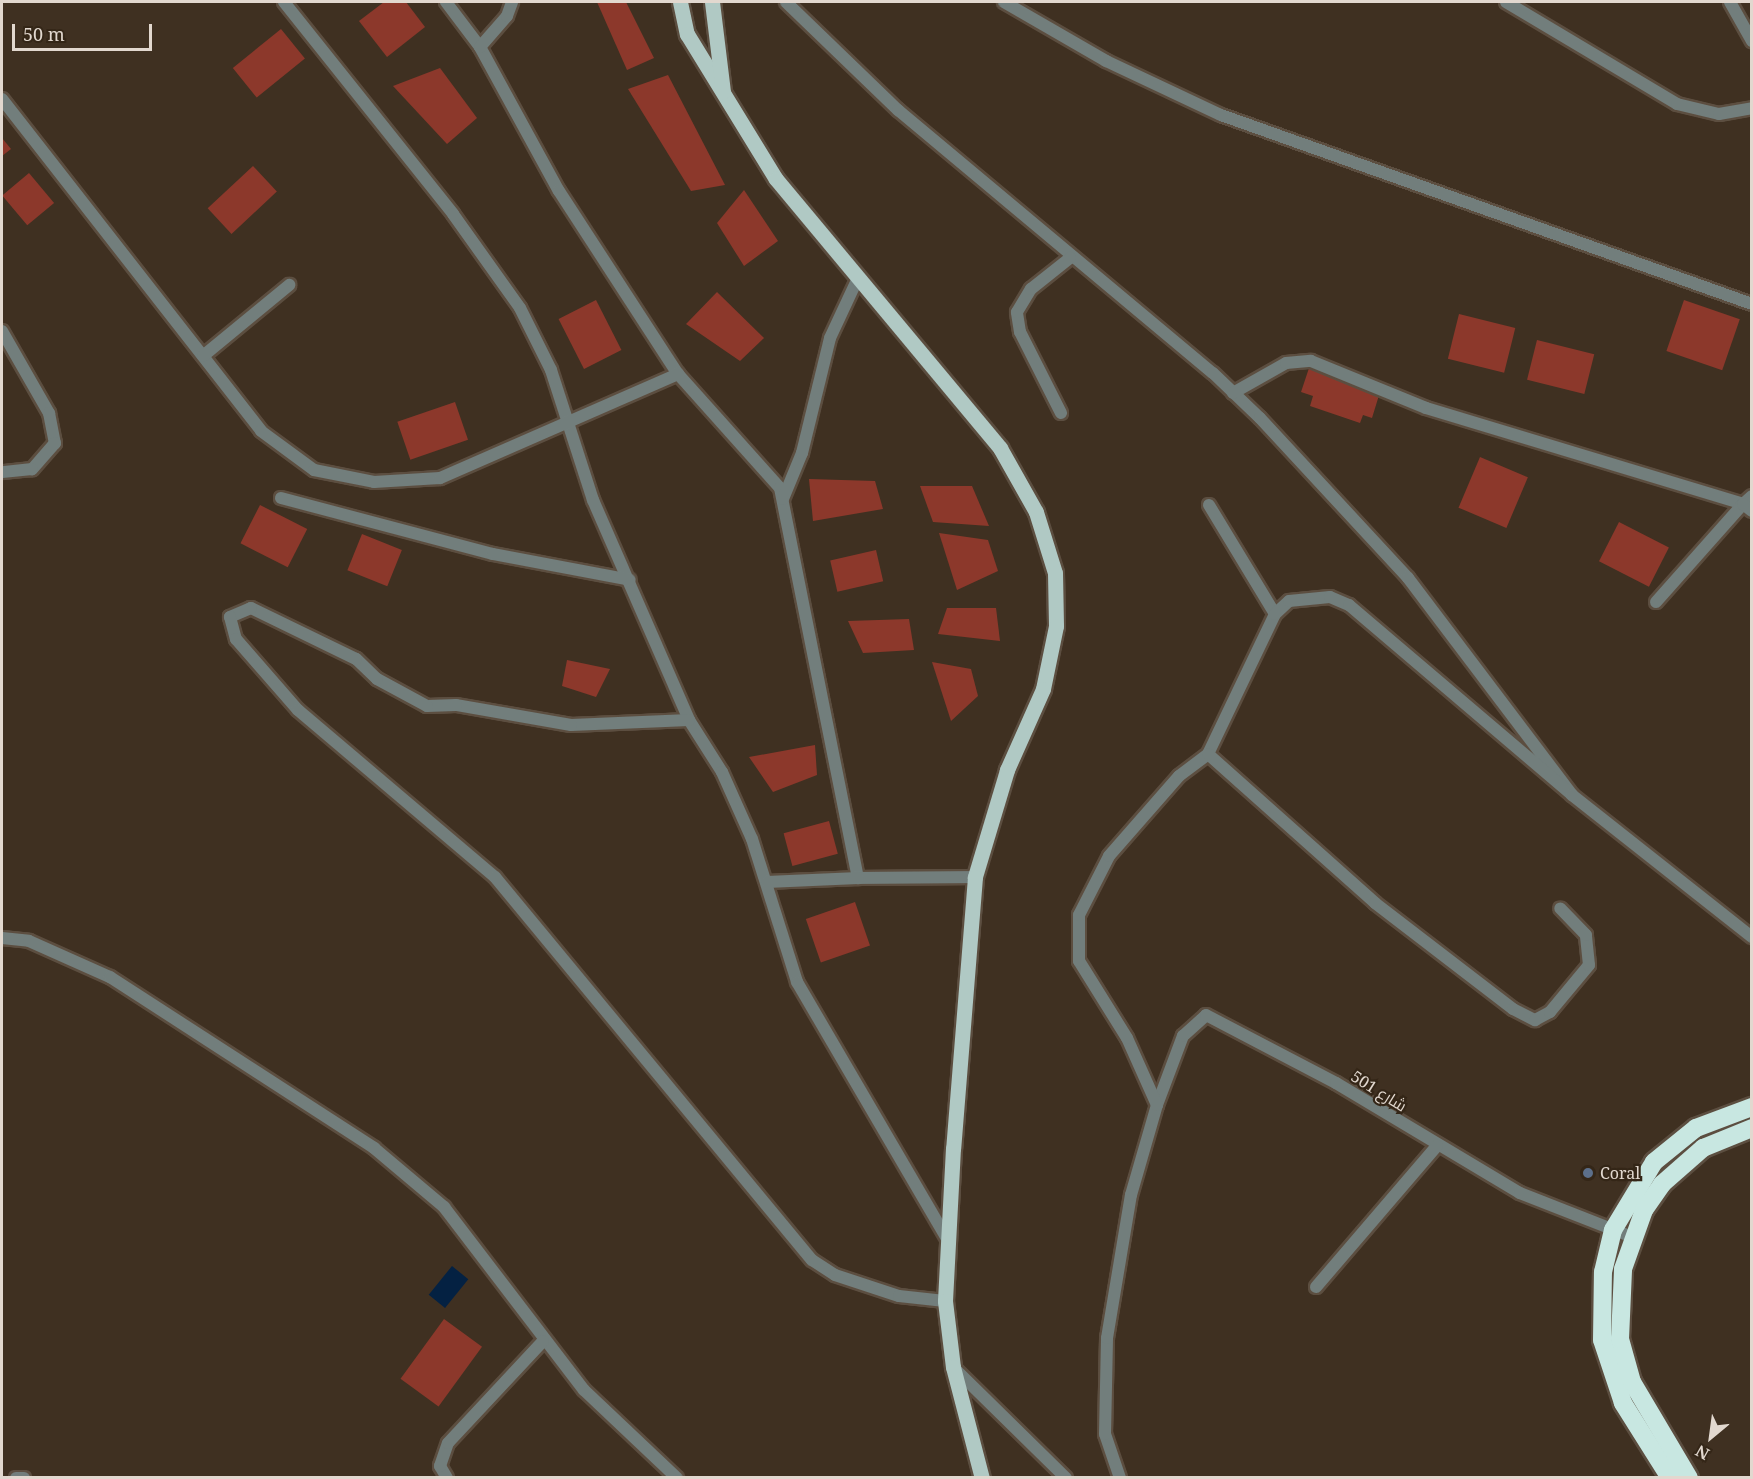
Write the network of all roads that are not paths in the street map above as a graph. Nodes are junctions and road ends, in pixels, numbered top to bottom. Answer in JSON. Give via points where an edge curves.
{"nodes":[{"id":1,"x":284,"y":2,"type":"edge"},
{"id":2,"x":446,"y":2,"type":"edge"},
{"id":3,"x":512,"y":2,"type":"edge"},
{"id":4,"x":680,"y":2,"type":"edge"},
{"id":5,"x":712,"y":2,"type":"edge"},
{"id":6,"x":786,"y":2,"type":"edge"},
{"id":7,"x":1004,"y":2,"type":"edge"},
{"id":8,"x":1506,"y":2,"type":"edge"},
{"id":9,"x":1730,"y":2,"type":"edge"},
{"id":10,"x":1752,"y":41,"type":"edge"},
{"id":11,"x":480,"y":47,"type":"junction"},
{"id":12,"x":2,"y":99,"type":"edge"},
{"id":13,"x":726,"y":106,"type":"junction"},
{"id":14,"x":1752,"y":108,"type":"edge"},
{"id":15,"x":1070,"y":258,"type":"junction"},
{"id":16,"x":858,"y":278,"type":"junction"},
{"id":17,"x":289,"y":285,"type":"dead end"},
{"id":18,"x":1752,"y":304,"type":"edge"},
{"id":19,"x":2,"y":331,"type":"edge"},
{"id":20,"x":203,"y":356,"type":"junction"},
{"id":21,"x":678,"y":374,"type":"junction"},
{"id":22,"x":1233,"y":393,"type":"junction"},
{"id":23,"x":1061,"y":413,"type":"dead end"},
{"id":24,"x":568,"y":418,"type":"junction"},
{"id":25,"x":2,"y":472,"type":"edge"},
{"id":26,"x":281,"y":498,"type":"dead end"},
{"id":27,"x":783,"y":499,"type":"junction"},
{"id":28,"x":1749,"y":504,"type":"edge"},
{"id":29,"x":1209,"y":505,"type":"dead end"},
{"id":30,"x":630,"y":580,"type":"junction"},
{"id":31,"x":1656,"y":602,"type":"dead end"},
{"id":32,"x":1275,"y":614,"type":"junction"},
{"id":33,"x":689,"y":720,"type":"junction"},
{"id":34,"x":1208,"y":754,"type":"junction"},
{"id":35,"x":1572,"y":795,"type":"junction"},
{"id":36,"x":975,"y":877,"type":"junction"},
{"id":37,"x":858,"y":878,"type":"junction"},
{"id":38,"x":767,"y":882,"type":"junction"},
{"id":39,"x":1560,"y":908,"type":"dead end"},
{"id":40,"x":1752,"y":937,"type":"edge"},
{"id":41,"x":2,"y":938,"type":"edge"},
{"id":42,"x":1156,"y":1106,"type":"junction"},
{"id":43,"x":1752,"y":1107,"type":"edge"},
{"id":44,"x":1752,"y":1128,"type":"edge"},
{"id":45,"x":1437,"y":1146,"type":"junction"},
{"id":46,"x":1613,"y":1230,"type":"junction"},
{"id":47,"x":1632,"y":1237,"type":"junction"},
{"id":48,"x":947,"y":1239,"type":"junction"},
{"id":49,"x":1316,"y":1287,"type":"dead end"},
{"id":50,"x":945,"y":1301,"type":"junction"},
{"id":51,"x":543,"y":1341,"type":"junction"},
{"id":52,"x":953,"y":1367,"type":"junction"},
{"id":53,"x":16,"y":1478,"type":"edge"},
{"id":54,"x":24,"y":1478,"type":"edge"},
{"id":55,"x":447,"y":1478,"type":"edge"},
{"id":56,"x":676,"y":1478,"type":"edge"},
{"id":57,"x":982,"y":1478,"type":"edge"},
{"id":58,"x":1066,"y":1478,"type":"edge"},
{"id":59,"x":1120,"y":1478,"type":"edge"},
{"id":60,"x":1670,"y":1478,"type":"edge"},
{"id":61,"x":1689,"y":1478,"type":"edge"}],
"edges":[{"from":1,"to":24,"type":"street","via":[[453,214],[520,308]]},
{"from":2,"to":11,"type":"street"},
{"from":3,"to":11,"type":"street","via":[[507,16]]},
{"from":4,"to":13,"type":"main road","via":[[687,34]]},
{"from":5,"to":13,"type":"main road","via":[[711,28]]},
{"from":6,"to":15,"type":"street","via":[[898,110]]},
{"from":7,"to":18,"type":"street","via":[[1106,61],[1221,115]]},
{"from":8,"to":14,"type":"street","via":[[1677,104],[1712,114]]},
{"from":9,"to":10,"type":"street"},
{"from":11,"to":21,"type":"street","via":[[560,191]]},
{"from":12,"to":20,"type":"street"},
{"from":13,"to":16,"type":"main road","via":[[776,179]]},
{"from":15,"to":22,"type":"street"},
{"from":15,"to":23,"type":"street","via":[[1031,289],[1017,312],[1020,332]]},
{"from":16,"to":27,"type":"street","via":[[830,338],[800,461]]},
{"from":16,"to":36,"type":"main road","via":[[1000,448],[1036,512],[1055,573],[1056,626],[1043,689],[987,826]]},
{"from":17,"to":20,"type":"street"},
{"from":19,"to":25,"type":"street","via":[[49,413],[55,443],[32,469]]},
{"from":20,"to":24,"type":"street","via":[[282,451],[333,477],[374,482],[440,478],[478,466]]},
{"from":21,"to":24,"type":"street"},
{"from":21,"to":27,"type":"street","via":[[775,481]]},
{"from":22,"to":28,"type":"street","via":[[1286,363],[1311,361],[1426,408]]},
{"from":22,"to":35,"type":"street","via":[[1408,578]]},
{"from":24,"to":30,"type":"street","via":[[592,500]]},
{"from":26,"to":30,"type":"street","via":[[493,554]]},
{"from":27,"to":37,"type":"street"},
{"from":28,"to":31,"type":"street"},
{"from":29,"to":32,"type":"street"},
{"from":30,"to":33,"type":"street"},
{"from":32,"to":34,"type":"street"},
{"from":32,"to":35,"type":"street","via":[[1307,596],[1349,605]]},
{"from":33,"to":38,"type":"street","via":[[722,772]]},
{"from":33,"to":50,"type":"street","via":[[571,725],[456,705],[426,706],[377,679],[356,659],[251,608],[230,618],[236,639],[297,710],[495,877],[812,1260],[881,1290]]},
{"from":34,"to":39,"type":"street","via":[[1375,903],[1513,1009],[1535,1020],[1550,1012],[1589,965],[1586,936]]},
{"from":34,"to":42,"type":"street","via":[[1135,822],[1090,885],[1079,915],[1079,961],[1127,1038]]},
{"from":35,"to":40,"type":"street"},
{"from":36,"to":37,"type":"street"},
{"from":36,"to":48,"type":"main road"},
{"from":37,"to":38,"type":"street"},
{"from":38,"to":48,"type":"street","via":[[787,954],[813,1014]]},
{"from":41,"to":51,"type":"street","via":[[29,941],[110,977],[374,1148],[444,1207]]},
{"from":42,"to":45,"type":"street","name":"شارع 501","via":[[1183,1036],[1206,1015]]},
{"from":42,"to":59,"type":"street","via":[[1131,1195],[1107,1338],[1105,1434]]},
{"from":43,"to":46,"type":"highway","via":[[1696,1128],[1675,1143],[1630,1195]]},
{"from":44,"to":47,"type":"highway","via":[[1703,1148],[1678,1166],[1644,1210]]},
{"from":45,"to":46,"type":"street","name":"شارع 501","via":[[1520,1193]]},
{"from":45,"to":49,"type":"street"},
{"from":46,"to":47,"type":"street","name":"شارع 501"},
{"from":46,"to":60,"type":"highway","via":[[1603,1272],[1602,1340],[1623,1403]]},
{"from":47,"to":61,"type":"highway","via":[[1623,1269],[1620,1339],[1632,1382]]},
{"from":48,"to":50,"type":"main road"},
{"from":50,"to":52,"type":"main road"},
{"from":51,"to":55,"type":"street","via":[[457,1430],[441,1459]]},
{"from":51,"to":56,"type":"street","via":[[633,1440]]},
{"from":52,"to":57,"type":"main road"},
{"from":52,"to":58,"type":"street"},
{"from":53,"to":54,"type":"street"}]}
